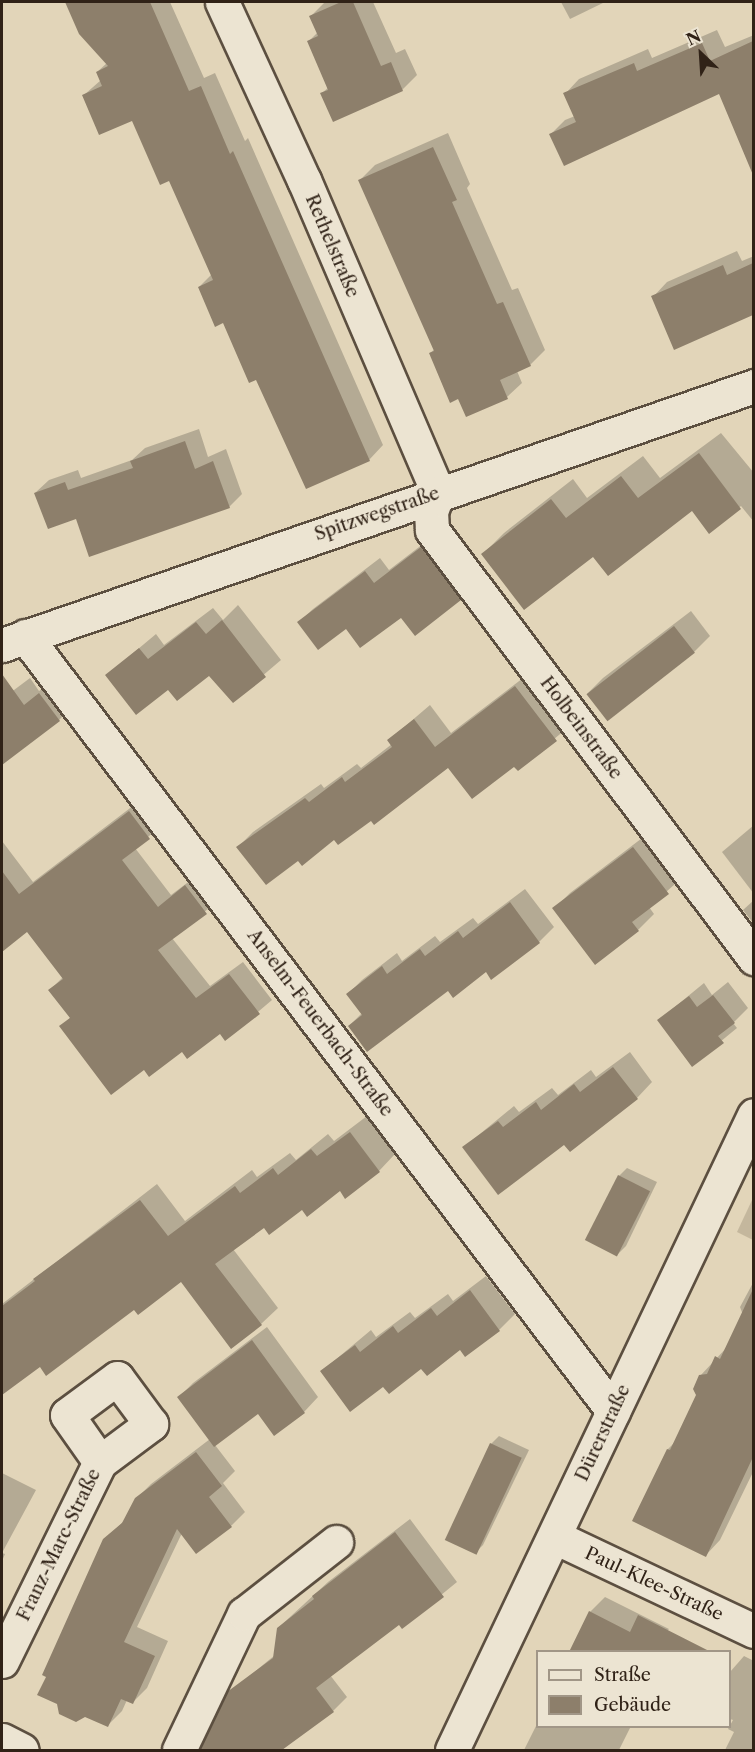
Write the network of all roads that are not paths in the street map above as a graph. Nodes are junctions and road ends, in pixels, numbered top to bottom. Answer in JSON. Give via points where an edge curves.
{"nodes":[{"id":1,"x":222,"y":2,"type":"edge"},
{"id":2,"x":753,"y":386,"type":"edge"},
{"id":3,"x":438,"y":492,"type":"junction"},
{"id":4,"x":13,"y":640,"type":"edge"},
{"id":5,"x":753,"y":958,"type":"edge"},
{"id":6,"x":753,"y":1115,"type":"edge"},
{"id":7,"x":614,"y":1411,"type":"junction"},
{"id":8,"x":100,"y":1462,"type":"dead end"},
{"id":9,"x":555,"y":1538,"type":"junction"},
{"id":10,"x":336,"y":1542,"type":"dead end"},
{"id":11,"x":753,"y":1631,"type":"edge"},
{"id":12,"x":2,"y":1661,"type":"edge"},
{"id":13,"x":2,"y":1740,"type":"edge"},
{"id":14,"x":22,"y":1750,"type":"edge"},
{"id":15,"x":179,"y":1750,"type":"edge"},
{"id":16,"x":452,"y":1750,"type":"edge"}],
"edges":[{"from":1,"to":3,"type":"street","name":"Rethelstraße","via":[[304,180]]},
{"from":2,"to":3,"type":"street","name":"Spitzwegstraße"},
{"from":3,"to":4,"type":"street","name":"Spitzwegstraße"},
{"from":3,"to":5,"type":"street","name":"Holbeinstraße","via":[[431,511],[432,530]]},
{"from":4,"to":7,"type":"street","name":"Anselm-Feuerbach-Straße"},
{"from":6,"to":7,"type":"street","name":"Dürerstraße"},
{"from":7,"to":9,"type":"street","name":"Dürerstraße"},
{"from":8,"to":12,"type":"street","name":"Franz-Marc-Straße"},
{"from":9,"to":11,"type":"street","name":"Paul-Klee-Straße"},
{"from":9,"to":16,"type":"street","name":"Dürerstraße"},
{"from":10,"to":15,"type":"street","via":[[243,1614]]},
{"from":13,"to":14,"type":"street"}]}
